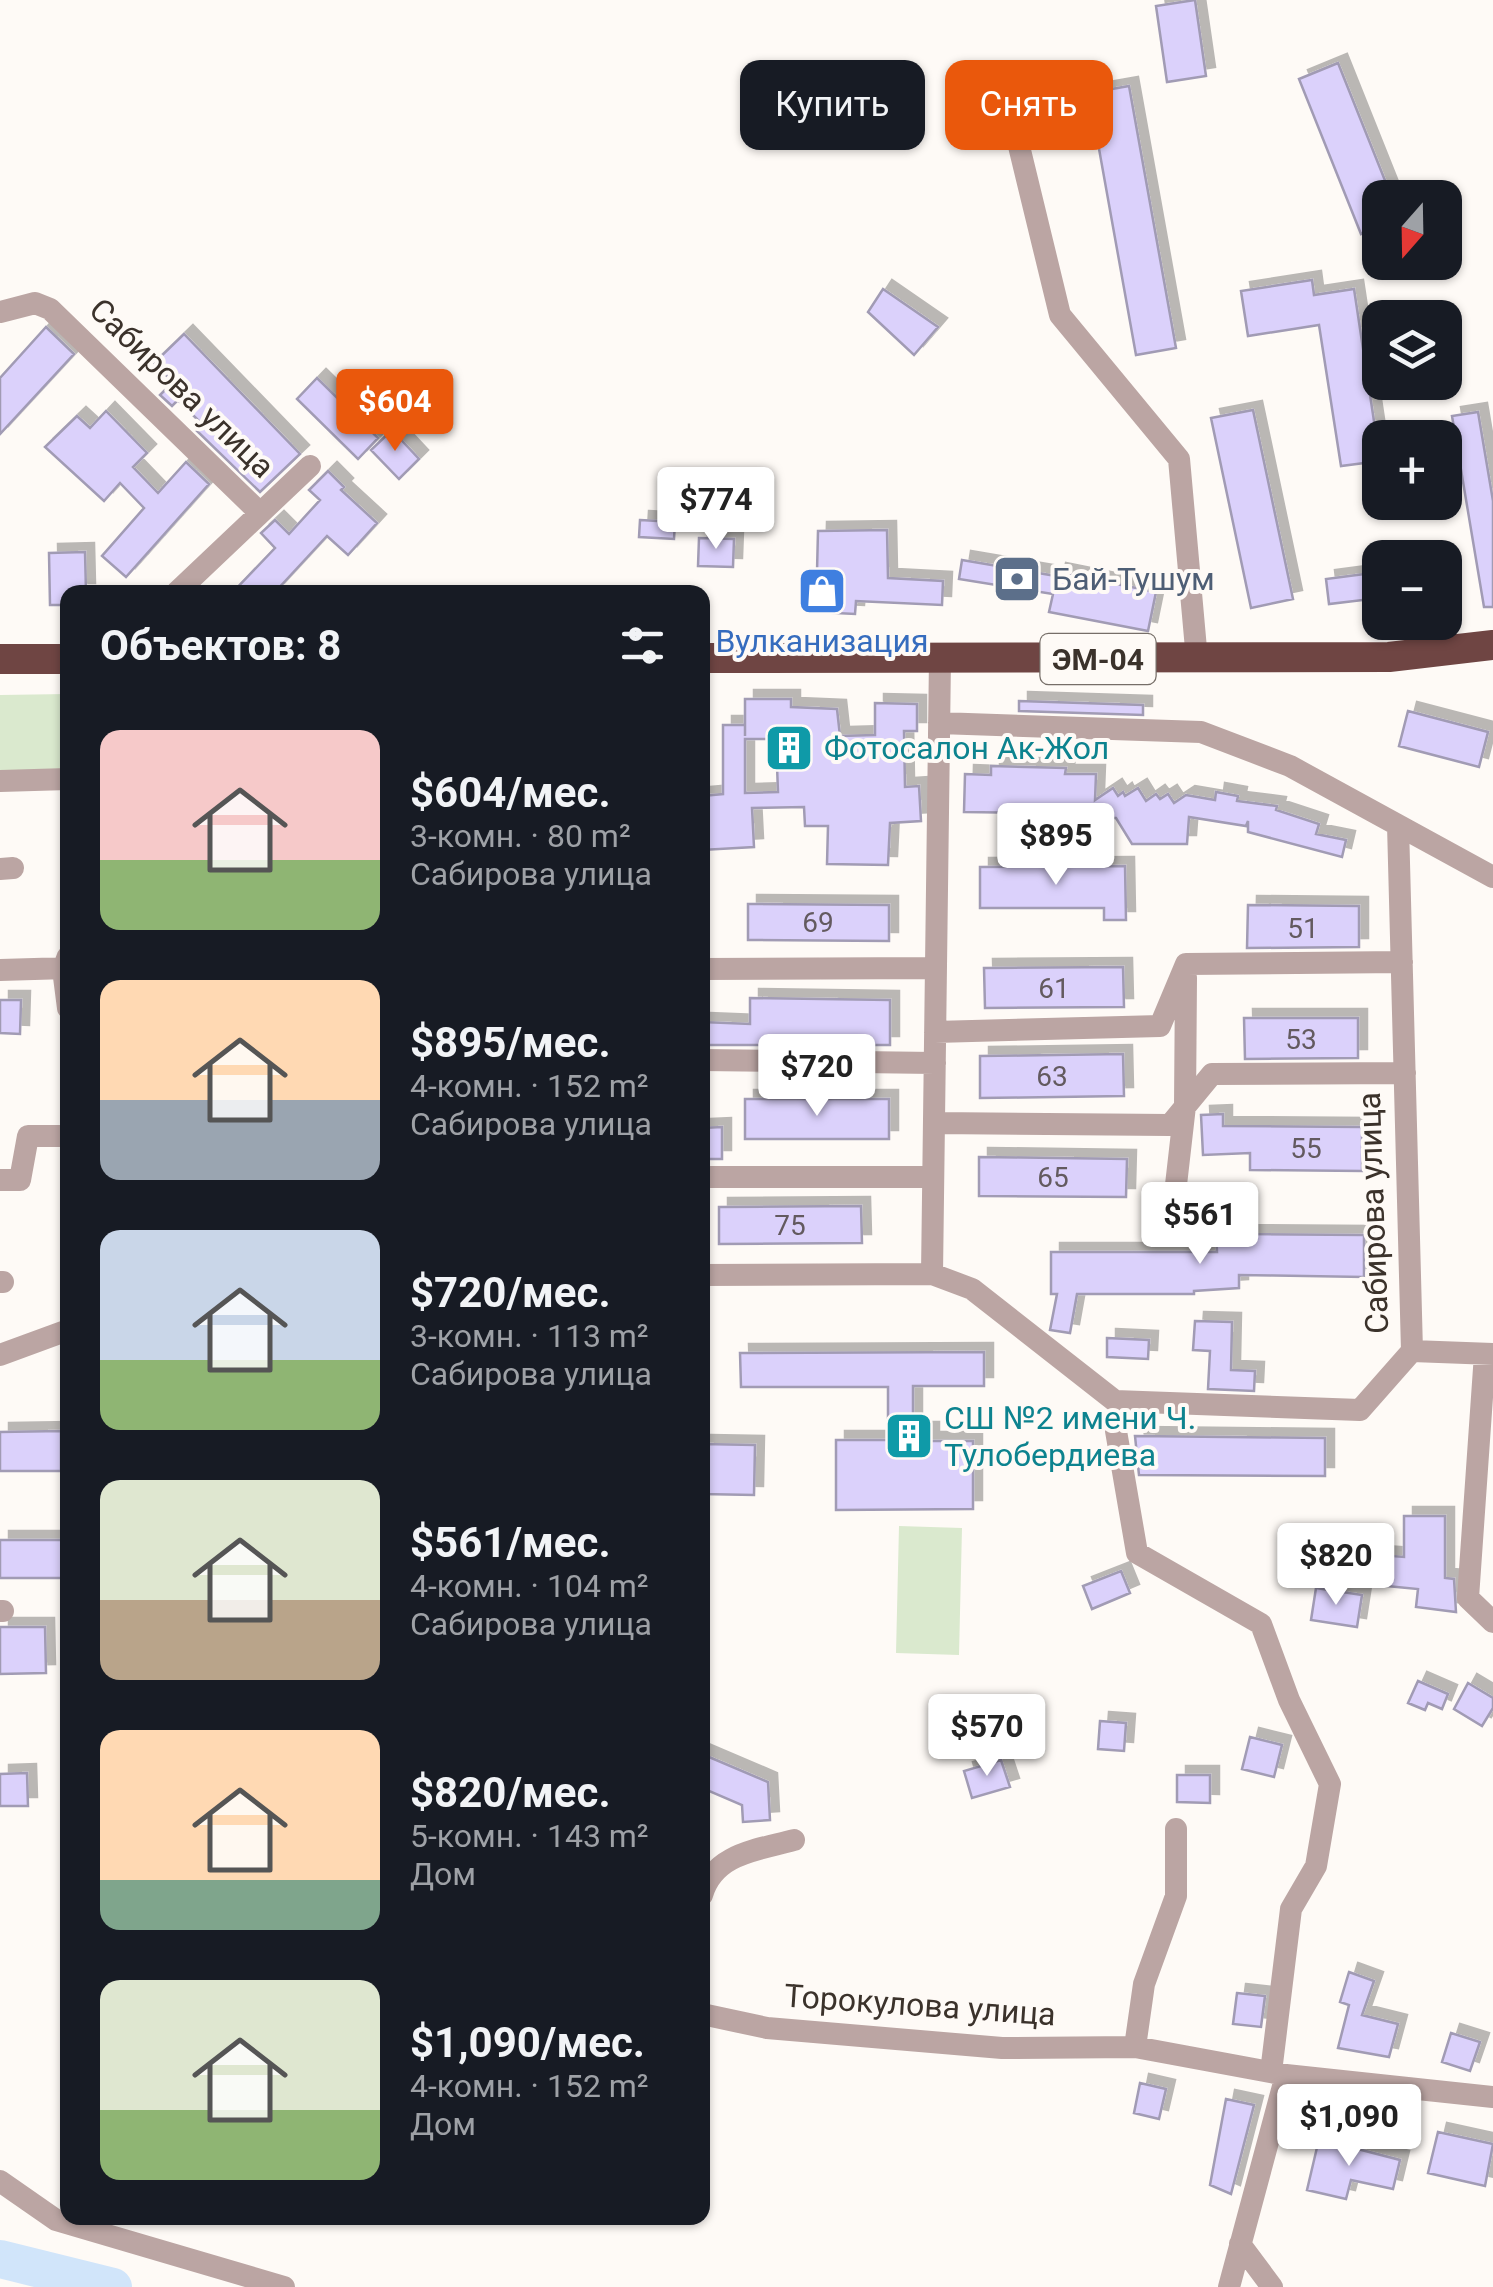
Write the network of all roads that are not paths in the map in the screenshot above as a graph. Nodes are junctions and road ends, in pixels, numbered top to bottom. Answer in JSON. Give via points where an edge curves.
{"nodes":[{"id":1,"x":1020,"y":150,"type":"edge"},
{"id":2,"x":0,"y":312,"type":"edge"},
{"id":3,"x":310,"y":466,"type":"dead end"},
{"id":4,"x":260,"y":513,"type":"junction"},
{"id":5,"x":184,"y":585,"type":"edge"},
{"id":6,"x":1493,"y":645,"type":"edge"},
{"id":7,"x":710,"y":658,"type":"edge"},
{"id":8,"x":940,"y":658,"type":"junction"},
{"id":9,"x":0,"y":660,"type":"edge"},
{"id":10,"x":60,"y":660,"type":"edge"},
{"id":11,"x":1198,"y":660,"type":"junction"},
{"id":12,"x":939,"y":724,"type":"junction"},
{"id":13,"x":60,"y":779,"type":"edge"},
{"id":14,"x":0,"y":781,"type":"edge"},
{"id":15,"x":1398,"y":825,"type":"junction"},
{"id":16,"x":1493,"y":877,"type":"edge"},
{"id":17,"x":1402,"y":962,"type":"junction"},
{"id":18,"x":1186,"y":964,"type":"junction"},
{"id":19,"x":60,"y":965,"type":"edge"},
{"id":20,"x":936,"y":968,"type":"junction"},
{"id":21,"x":710,"y":969,"type":"edge"},
{"id":22,"x":0,"y":970,"type":"edge"},
{"id":23,"x":935,"y":1032,"type":"junction"},
{"id":24,"x":710,"y":1060,"type":"edge"},
{"id":25,"x":935,"y":1063,"type":"junction"},
{"id":26,"x":1405,"y":1074,"type":"junction"},
{"id":27,"x":1186,"y":1106,"type":"junction"},
{"id":28,"x":934,"y":1123,"type":"junction"},
{"id":29,"x":60,"y":1136,"type":"edge"},
{"id":30,"x":710,"y":1177,"type":"edge"},
{"id":31,"x":933,"y":1177,"type":"junction"},
{"id":32,"x":0,"y":1180,"type":"edge"},
{"id":33,"x":1172,"y":1210,"type":"dead end"},
{"id":34,"x":710,"y":1274,"type":"edge"},
{"id":35,"x":932,"y":1274,"type":"junction"},
{"id":36,"x":60,"y":1333,"type":"edge"},
{"id":37,"x":1412,"y":1351,"type":"junction"},
{"id":38,"x":1489,"y":1354,"type":"edge"},
{"id":39,"x":0,"y":1355,"type":"edge"},
{"id":40,"x":1116,"y":1431,"type":"dead end"},
{"id":41,"x":1493,"y":1622,"type":"edge"},
{"id":42,"x":1176,"y":1829,"type":"dead end"},
{"id":43,"x":794,"y":1840,"type":"dead end"},
{"id":44,"x":710,"y":1879,"type":"edge"},
{"id":45,"x":710,"y":2016,"type":"edge"},
{"id":46,"x":1135,"y":2047,"type":"junction"},
{"id":47,"x":1278,"y":2074,"type":"junction"},
{"id":48,"x":1493,"y":2097,"type":"edge"},
{"id":49,"x":0,"y":2180,"type":"edge"},
{"id":50,"x":60,"y":2221,"type":"edge"},
{"id":51,"x":73,"y":2225,"type":"edge"},
{"id":52,"x":1240,"y":2244,"type":"junction"},
{"id":53,"x":284,"y":2287,"type":"edge"},
{"id":54,"x":1229,"y":2287,"type":"edge"},
{"id":55,"x":1272,"y":2287,"type":"edge"}],
"edges":[{"from":1,"to":11,"type":"street","via":[[1060,316],[1179,458]]},
{"from":2,"to":4,"type":"street","name":"Сабирова улица","via":[[35,303],[50,309]]},
{"from":3,"to":4,"type":"street"},
{"from":4,"to":5,"type":"street"},
{"from":6,"to":11,"type":"highway","number":"ЭМ-04","via":[[1389,657]]},
{"from":7,"to":8,"type":"highway","number":"ЭМ-04"},
{"from":8,"to":11,"type":"highway","number":"ЭМ-04"},
{"from":8,"to":12,"type":"street"},
{"from":9,"to":10,"type":"highway"},
{"from":12,"to":15,"type":"street","via":[[1200,732],[1290,766]]},
{"from":12,"to":20,"type":"street"},
{"from":13,"to":14,"type":"street"},
{"from":15,"to":16,"type":"street"},
{"from":15,"to":17,"type":"street","name":"Сабирова улица"},
{"from":17,"to":18,"type":"street"},
{"from":17,"to":26,"type":"street","name":"Сабирова улица"},
{"from":18,"to":23,"type":"street","via":[[1160,1026]]},
{"from":18,"to":27,"type":"street"},
{"from":19,"to":22,"type":"street"},
{"from":20,"to":21,"type":"street"},
{"from":20,"to":23,"type":"street"},
{"from":23,"to":25,"type":"street"},
{"from":24,"to":25,"type":"street"},
{"from":25,"to":28,"type":"street"},
{"from":26,"to":27,"type":"street","name":"Сабирова улица","via":[[1212,1074]]},
{"from":26,"to":37,"type":"street","name":"Сабирова улица"},
{"from":27,"to":28,"type":"street","name":"Сабирова улица","via":[[1170,1124]]},
{"from":27,"to":33,"type":"street"},
{"from":28,"to":31,"type":"street"},
{"from":29,"to":32,"type":"street","via":[[28,1136],[20,1180]]},
{"from":30,"to":31,"type":"street"},
{"from":31,"to":35,"type":"street"},
{"from":34,"to":35,"type":"street","name":"Сабирова улица"},
{"from":35,"to":37,"type":"street","name":"Сабирова улица","via":[[972,1288],[1116,1401],[1360,1410]]},
{"from":36,"to":39,"type":"street"},
{"from":37,"to":38,"type":"street","name":"Сабирова улица"},
{"from":38,"to":41,"type":"street","via":[[1468,1598]]},
{"from":40,"to":47,"type":"street","via":[[1137,1553],[1261,1624],[1330,1784],[1316,1866],[1292,1909]]},
{"from":42,"to":46,"type":"street","via":[[1176,1896],[1144,1984]]},
{"from":43,"to":44,"type":"street","via":[[726,1858]]},
{"from":45,"to":46,"type":"street","name":"Торокулова улица","via":[[768,2028],[1002,2048]]},
{"from":46,"to":47,"type":"street","name":"Торокулова улица"},
{"from":47,"to":48,"type":"street","name":"Торокулова улица"},
{"from":47,"to":52,"type":"street"},
{"from":49,"to":50,"type":"street"},
{"from":51,"to":53,"type":"street"},
{"from":52,"to":54,"type":"street"},
{"from":52,"to":55,"type":"street"}]}
